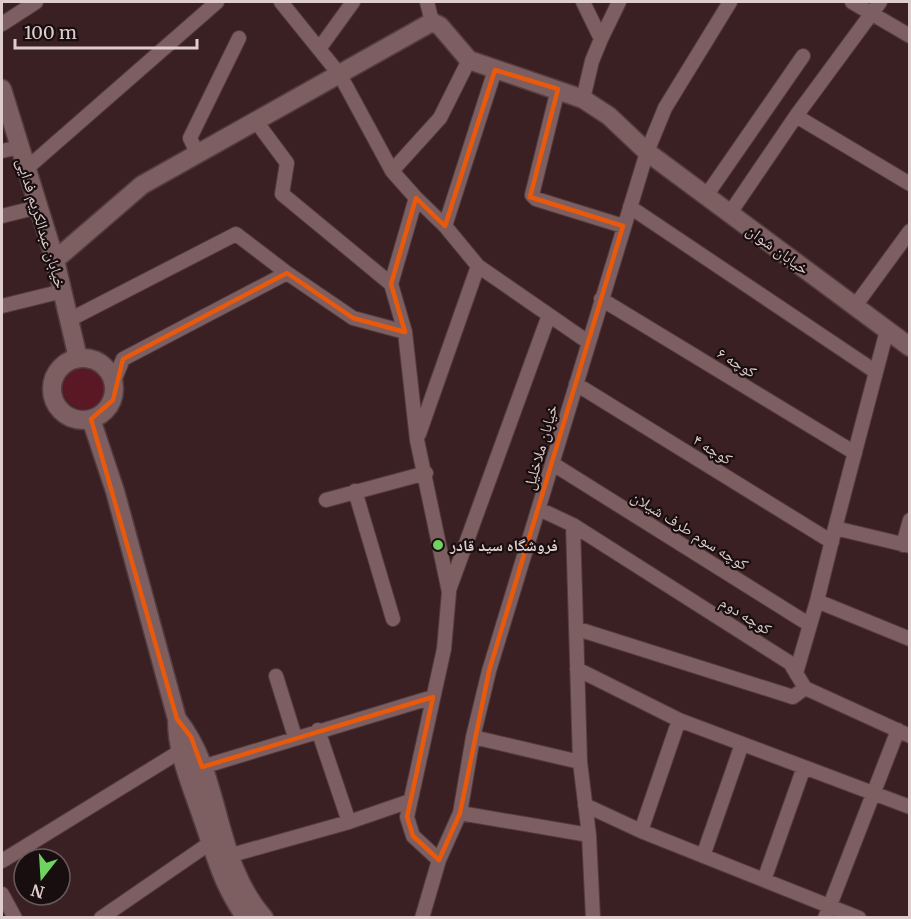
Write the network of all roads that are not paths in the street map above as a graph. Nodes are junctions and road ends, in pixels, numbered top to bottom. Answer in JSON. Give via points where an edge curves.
{"nodes":[{"id":1,"x":36,"y":2,"type":"edge"},
{"id":2,"x":217,"y":2,"type":"edge"},
{"id":3,"x":281,"y":2,"type":"edge"},
{"id":4,"x":354,"y":2,"type":"edge"},
{"id":5,"x":582,"y":2,"type":"edge"},
{"id":6,"x":619,"y":2,"type":"edge"},
{"id":7,"x":730,"y":2,"type":"edge"},
{"id":8,"x":852,"y":2,"type":"edge"},
{"id":9,"x":880,"y":2,"type":"edge"},
{"id":10,"x":429,"y":8,"type":"edge"},
{"id":11,"x":872,"y":14,"type":"junction"},
{"id":12,"x":2,"y":24,"type":"edge"},
{"id":13,"x":909,"y":36,"type":"edge"},
{"id":14,"x":239,"y":38,"type":"dead end"},
{"id":15,"x":601,"y":39,"type":"junction"},
{"id":16,"x":319,"y":49,"type":"junction"},
{"id":17,"x":803,"y":56,"type":"dead end"},
{"id":18,"x":469,"y":60,"type":"junction"},
{"id":19,"x":495,"y":70,"type":"junction"},
{"id":20,"x":340,"y":75,"type":"junction"},
{"id":21,"x":2,"y":89,"type":"edge"},
{"id":22,"x":558,"y":89,"type":"junction"},
{"id":23,"x":583,"y":99,"type":"junction"},
{"id":24,"x":796,"y":116,"type":"junction"},
{"id":25,"x":255,"y":120,"type":"junction"},
{"id":26,"x":20,"y":147,"type":"junction"},
{"id":27,"x":2,"y":151,"type":"edge"},
{"id":28,"x":647,"y":152,"type":"junction"},
{"id":29,"x":197,"y":153,"type":"junction"},
{"id":30,"x":26,"y":169,"type":"junction"},
{"id":31,"x":392,"y":171,"type":"junction"},
{"id":32,"x":909,"y":184,"type":"edge"},
{"id":33,"x":706,"y":196,"type":"junction"},
{"id":34,"x":416,"y":198,"type":"junction"},
{"id":35,"x":38,"y":207,"type":"junction"},
{"id":36,"x":630,"y":207,"type":"junction"},
{"id":37,"x":730,"y":213,"type":"junction"},
{"id":38,"x":2,"y":216,"type":"edge"},
{"id":39,"x":446,"y":226,"type":"junction"},
{"id":40,"x":623,"y":226,"type":"junction"},
{"id":41,"x":909,"y":231,"type":"edge"},
{"id":42,"x":55,"y":260,"type":"junction"},
{"id":43,"x":478,"y":266,"type":"junction"},
{"id":44,"x":287,"y":273,"type":"junction"},
{"id":45,"x":391,"y":284,"type":"junction"},
{"id":46,"x":63,"y":291,"type":"junction"},
{"id":47,"x":601,"y":299,"type":"junction"},
{"id":48,"x":2,"y":306,"type":"edge"},
{"id":49,"x":855,"y":306,"type":"junction"},
{"id":50,"x":549,"y":315,"type":"junction"},
{"id":51,"x":69,"y":320,"type":"junction"},
{"id":52,"x":886,"y":330,"type":"junction"},
{"id":53,"x":405,"y":332,"type":"junction"},
{"id":54,"x":588,"y":342,"type":"junction"},
{"id":55,"x":909,"y":347,"type":"edge"},
{"id":56,"x":78,"y":358,"type":"junction"},
{"id":57,"x":876,"y":372,"type":"junction"},
{"id":58,"x":114,"y":381,"type":"junction"},
{"id":59,"x":576,"y":384,"type":"junction"},
{"id":60,"x":91,"y":419,"type":"junction"},
{"id":61,"x":417,"y":440,"type":"junction"},
{"id":62,"x":855,"y":453,"type":"junction"},
{"id":63,"x":552,"y":464,"type":"junction"},
{"id":64,"x":426,"y":473,"type":"junction"},
{"id":65,"x":355,"y":491,"type":"junction"},
{"id":66,"x":326,"y":500,"type":"dead end"},
{"id":67,"x":539,"y":509,"type":"junction"},
{"id":68,"x":909,"y":520,"type":"edge"},
{"id":69,"x":573,"y":525,"type":"junction"},
{"id":70,"x":834,"y":535,"type":"junction"},
{"id":71,"x":906,"y":546,"type":"edge"},
{"id":72,"x":448,"y":592,"type":"junction"},
{"id":73,"x":817,"y":601,"type":"junction"},
{"id":74,"x":393,"y":619,"type":"dead end"},
{"id":75,"x":810,"y":625,"type":"junction"},
{"id":76,"x":578,"y":628,"type":"junction"},
{"id":77,"x":909,"y":639,"type":"edge"},
{"id":78,"x":577,"y":669,"type":"junction"},
{"id":79,"x":796,"y":673,"type":"junction"},
{"id":80,"x":276,"y":676,"type":"dead end"},
{"id":81,"x":805,"y":688,"type":"junction"},
{"id":82,"x":433,"y":697,"type":"junction"},
{"id":83,"x":177,"y":719,"type":"junction"},
{"id":84,"x":679,"y":720,"type":"junction"},
{"id":85,"x":318,"y":730,"type":"junction"},
{"id":86,"x":904,"y":733,"type":"edge"},
{"id":87,"x":295,"y":737,"type":"junction"},
{"id":88,"x":473,"y":737,"type":"junction"},
{"id":89,"x":742,"y":744,"type":"junction"},
{"id":90,"x":179,"y":752,"type":"junction"},
{"id":91,"x":580,"y":762,"type":"junction"},
{"id":92,"x":804,"y":766,"type":"junction"},
{"id":93,"x":202,"y":767,"type":"junction"},
{"id":94,"x":874,"y":793,"type":"junction"},
{"id":95,"x":410,"y":801,"type":"junction"},
{"id":96,"x":585,"y":805,"type":"junction"},
{"id":97,"x":909,"y":807,"type":"edge"},
{"id":98,"x":460,"y":813,"type":"junction"},
{"id":99,"x":349,"y":822,"type":"junction"},
{"id":100,"x":641,"y":831,"type":"junction"},
{"id":101,"x":589,"y":835,"type":"junction"},
{"id":102,"x":210,"y":843,"type":"junction"},
{"id":103,"x":228,"y":856,"type":"junction"},
{"id":104,"x":703,"y":856,"type":"junction"},
{"id":105,"x":439,"y":860,"type":"junction"},
{"id":106,"x":2,"y":861,"type":"edge"},
{"id":107,"x":764,"y":880,"type":"junction"},
{"id":108,"x":2,"y":894,"type":"edge"},
{"id":109,"x":827,"y":912,"type":"edge"},
{"id":110,"x":15,"y":918,"type":"edge"},
{"id":111,"x":102,"y":918,"type":"edge"},
{"id":112,"x":246,"y":918,"type":"edge"},
{"id":113,"x":264,"y":918,"type":"edge"},
{"id":114,"x":422,"y":918,"type":"edge"},
{"id":115,"x":593,"y":918,"type":"edge"},
{"id":116,"x":859,"y":918,"type":"edge"}],
"edges":[{"from":1,"to":12,"type":"street"},
{"from":2,"to":30,"type":"street"},
{"from":3,"to":16,"type":"street"},
{"from":4,"to":16,"type":"street"},
{"from":5,"to":15,"type":"street"},
{"from":6,"to":15,"type":"street"},
{"from":7,"to":28,"type":"street","name":"خیابان ملاخلیل","via":[[665,108]]},
{"from":8,"to":11,"type":"street"},
{"from":9,"to":11,"type":"street"},
{"from":10,"to":18,"type":"street"},
{"from":10,"to":20,"type":"street"},
{"from":11,"to":13,"type":"street"},
{"from":11,"to":24,"type":"street"},
{"from":14,"to":29,"type":"street","via":[[190,138]]},
{"from":15,"to":23,"type":"street"},
{"from":16,"to":20,"type":"street"},
{"from":17,"to":33,"type":"street"},
{"from":18,"to":19,"type":"street","name":"خیابان شوان"},
{"from":18,"to":31,"type":"street","via":[[440,118]]},
{"from":19,"to":22,"type":"street","name":"خیابان شوان"},
{"from":19,"to":39,"type":"street"},
{"from":20,"to":25,"type":"street"},
{"from":20,"to":31,"type":"street"},
{"from":21,"to":26,"type":"street","name":"خیابان عبدالکریم فدایی"},
{"from":22,"to":23,"type":"street","name":"خیابان شوان"},
{"from":22,"to":40,"type":"street","via":[[532,195]]},
{"from":23,"to":28,"type":"street","name":"خیابان شوان","via":[[609,116]]},
{"from":24,"to":32,"type":"street"},
{"from":24,"to":37,"type":"street"},
{"from":25,"to":29,"type":"street"},
{"from":25,"to":45,"type":"street","via":[[286,163],[282,194]]},
{"from":26,"to":27,"type":"street"},
{"from":26,"to":30,"type":"street","name":"خیابان عبدالکریم فدایی"},
{"from":28,"to":33,"type":"street","name":"خیابان شوان"},
{"from":28,"to":36,"type":"street","name":"خیابان ملاخلیل"},
{"from":29,"to":42,"type":"street","via":[[142,185]]},
{"from":30,"to":35,"type":"street","name":"خیابان عبدالکریم فدایی"},
{"from":31,"to":34,"type":"street"},
{"from":33,"to":37,"type":"street","name":"خیابان شوان"},
{"from":34,"to":39,"type":"street"},
{"from":34,"to":45,"type":"street"},
{"from":35,"to":38,"type":"street"},
{"from":35,"to":42,"type":"street","name":"خیابان عبدالکریم فدایی"},
{"from":36,"to":40,"type":"street","name":"خیابان ملاخلیل"},
{"from":36,"to":57,"type":"street"},
{"from":37,"to":49,"type":"street","name":"خیابان شوان"},
{"from":39,"to":43,"type":"street"},
{"from":40,"to":47,"type":"street","name":"خیابان ملاخلیل"},
{"from":41,"to":49,"type":"street"},
{"from":42,"to":46,"type":"street","name":"خیابان عبدالکریم فدایی"},
{"from":43,"to":50,"type":"street"},
{"from":43,"to":61,"type":"street"},
{"from":44,"to":51,"type":"street","via":[[236,234]]},
{"from":44,"to":53,"type":"street","via":[[353,318]]},
{"from":44,"to":58,"type":"street","via":[[123,359]]},
{"from":45,"to":53,"type":"street"},
{"from":46,"to":48,"type":"street"},
{"from":46,"to":51,"type":"street","name":"خیابان عبدالکریم فدایی"},
{"from":47,"to":54,"type":"street","name":"خیابان ملاخلیل"},
{"from":47,"to":62,"type":"street","name":"کوچه ۶"},
{"from":49,"to":52,"type":"street","name":"خیابان شوان"},
{"from":50,"to":54,"type":"street"},
{"from":50,"to":72,"type":"street"},
{"from":51,"to":56,"type":"street","name":"خیابان عبدالکریم فدایی"},
{"from":52,"to":55,"type":"street","name":"خیابان شوان"},
{"from":52,"to":57,"type":"street"},
{"from":53,"to":61,"type":"street"},
{"from":54,"to":59,"type":"street","name":"خیابان ملاخلیل"},
{"from":56,"to":58,"type":"street","via":[[102,363]]},
{"from":56,"to":60,"type":"street","via":[[55,374],[52,395],[63,413],[72,418]]},
{"from":57,"to":62,"type":"street"},
{"from":58,"to":60,"type":"street","via":[[115,391],[108,409]]},
{"from":59,"to":63,"type":"street","name":"خیابان ملاخلیل"},
{"from":59,"to":70,"type":"street","name":"کوچه ۴"},
{"from":60,"to":83,"type":"street","via":[[115,491]]},
{"from":61,"to":64,"type":"street"},
{"from":62,"to":70,"type":"street"},
{"from":63,"to":67,"type":"street","name":"خیابان ملاخلیل"},
{"from":63,"to":75,"type":"street","name":"کوچه سوم طرف شیلان"},
{"from":64,"to":65,"type":"street"},
{"from":64,"to":72,"type":"street"},
{"from":65,"to":66,"type":"street"},
{"from":65,"to":74,"type":"street"},
{"from":67,"to":69,"type":"street","name":"کوچه دوم"},
{"from":67,"to":88,"type":"street","name":"خیابان ملاخلیل"},
{"from":68,"to":71,"type":"street"},
{"from":69,"to":76,"type":"street"},
{"from":69,"to":79,"type":"street","name":"کوچه دوم","via":[[790,663]]},
{"from":70,"to":71,"type":"street","name":"کوچه ۴"},
{"from":70,"to":73,"type":"street"},
{"from":72,"to":82,"type":"street","via":[[444,649]]},
{"from":73,"to":75,"type":"street"},
{"from":73,"to":77,"type":"street"},
{"from":75,"to":79,"type":"street"},
{"from":76,"to":78,"type":"street"},
{"from":76,"to":81,"type":"street","via":[[793,697]]},
{"from":78,"to":84,"type":"street"},
{"from":78,"to":91,"type":"street"},
{"from":79,"to":81,"type":"street","name":"کوچه دوم"},
{"from":80,"to":87,"type":"street"},
{"from":81,"to":86,"type":"street"},
{"from":82,"to":85,"type":"street"},
{"from":82,"to":95,"type":"street"},
{"from":83,"to":90,"type":"street"},
{"from":83,"to":93,"type":"street","via":[[190,737]]},
{"from":84,"to":89,"type":"street"},
{"from":84,"to":100,"type":"street"},
{"from":85,"to":87,"type":"street"},
{"from":85,"to":99,"type":"street"},
{"from":86,"to":94,"type":"street"},
{"from":87,"to":93,"type":"street"},
{"from":88,"to":91,"type":"street"},
{"from":88,"to":98,"type":"street","name":"خیابان ملاخلیل"},
{"from":89,"to":92,"type":"street"},
{"from":89,"to":104,"type":"street"},
{"from":90,"to":102,"type":"street"},
{"from":90,"to":106,"type":"street"},
{"from":91,"to":96,"type":"street"},
{"from":92,"to":94,"type":"street"},
{"from":92,"to":107,"type":"street"},
{"from":93,"to":103,"type":"street"},
{"from":94,"to":97,"type":"street"},
{"from":94,"to":109,"type":"street"},
{"from":95,"to":99,"type":"street"},
{"from":95,"to":105,"type":"street","via":[[407,817],[413,836]]},
{"from":96,"to":100,"type":"street"},
{"from":96,"to":101,"type":"street"},
{"from":98,"to":101,"type":"street"},
{"from":98,"to":105,"type":"street","name":"خیابان ملاخلیل"},
{"from":99,"to":103,"type":"street"},
{"from":100,"to":104,"type":"street"},
{"from":101,"to":115,"type":"street"},
{"from":102,"to":111,"type":"street"},
{"from":102,"to":112,"type":"street","via":[[230,894]]},
{"from":103,"to":113,"type":"street","via":[[249,901]]},
{"from":104,"to":107,"type":"street"},
{"from":105,"to":114,"type":"street","name":"خیابان ملاخلیل"},
{"from":107,"to":109,"type":"street"},
{"from":108,"to":110,"type":"street"},
{"from":109,"to":116,"type":"street"}]}
